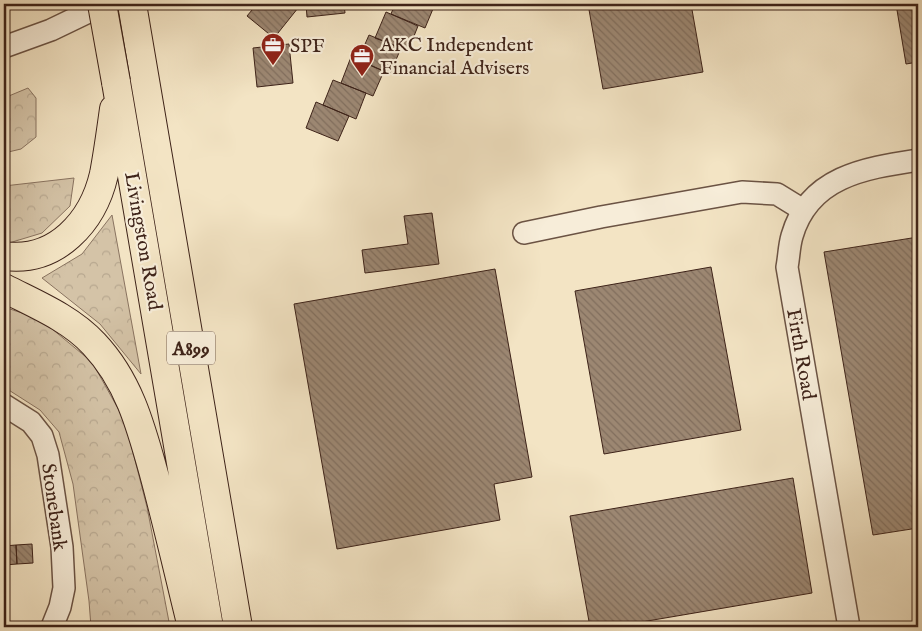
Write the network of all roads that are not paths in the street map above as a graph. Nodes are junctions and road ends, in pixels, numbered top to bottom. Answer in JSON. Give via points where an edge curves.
{"nodes":[{"id":1,"x":104,"y":4,"type":"edge"},
{"id":2,"x":134,"y":10,"type":"edge"},
{"id":3,"x":4,"y":47,"type":"edge"},
{"id":4,"x":117,"y":85,"type":"junction"},
{"id":5,"x":918,"y":160,"type":"edge"},
{"id":6,"x":802,"y":210,"type":"junction"},
{"id":7,"x":524,"y":233,"type":"dead end"},
{"id":8,"x":4,"y":256,"type":"edge"},
{"id":9,"x":4,"y":288,"type":"edge"},
{"id":10,"x":4,"y":405,"type":"edge"},
{"id":11,"x":52,"y":627,"type":"edge"},
{"id":12,"x":193,"y":627,"type":"edge"},
{"id":13,"x":209,"y":627,"type":"edge"},
{"id":14,"x":238,"y":627,"type":"edge"},
{"id":15,"x":849,"y":627,"type":"edge"}],
"edges":[{"from":1,"to":3,"type":"street","via":[[51,30]]},
{"from":1,"to":4,"type":"main road","name":"Livingston Road","number":"A899","bridge":true},
{"from":2,"to":14,"type":"main road","name":"Livingston Road","number":"A899"},
{"from":4,"to":8,"type":"main road","via":[[103,176],[85,218],[75,232],[48,250],[30,256]]},
{"from":4,"to":13,"type":"main road","name":"Livingston Road","number":"A899"},
{"from":5,"to":6,"type":"street","name":"Firth Road","via":[[865,170],[838,179]]},
{"from":6,"to":7,"type":"street","via":[[776,194],[742,192]]},
{"from":6,"to":15,"type":"street","name":"Firth Road","via":[[792,236],[787,267]]},
{"from":9,"to":12,"type":"main road","via":[[71,324],[114,368],[138,417]]},
{"from":10,"to":11,"type":"street","name":"Stonebank","via":[[31,422],[42,436],[48,455],[62,547],[64,588]]}]}
